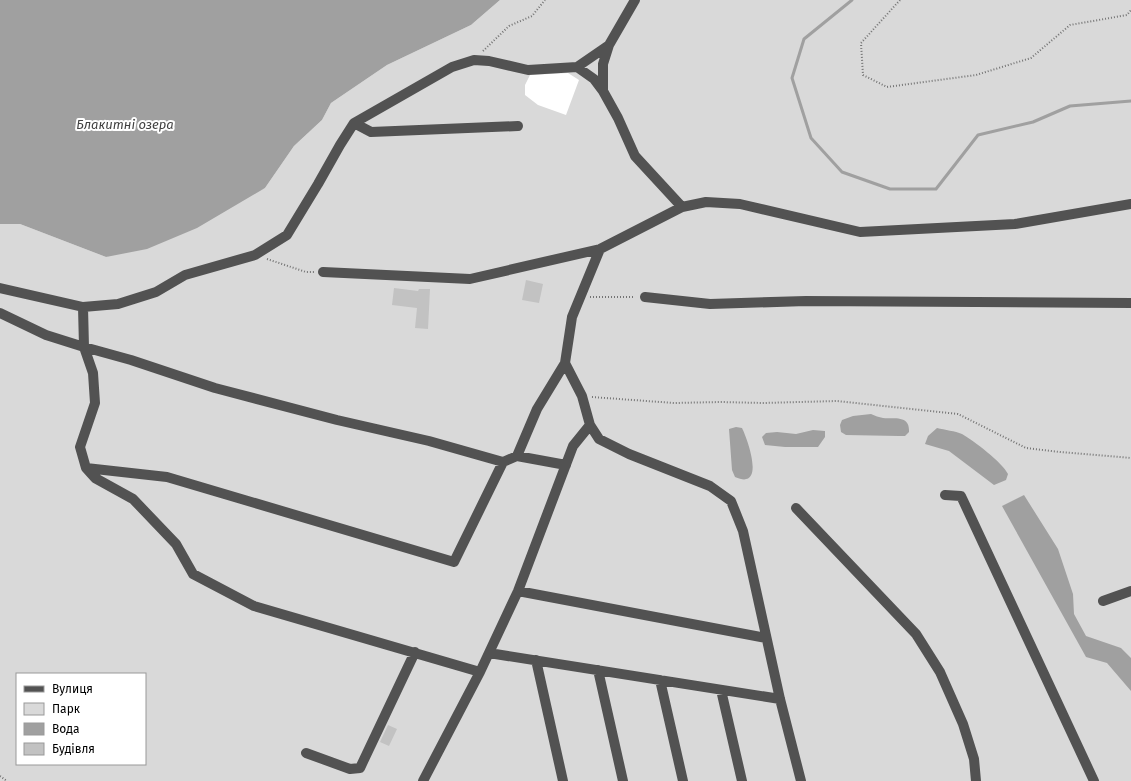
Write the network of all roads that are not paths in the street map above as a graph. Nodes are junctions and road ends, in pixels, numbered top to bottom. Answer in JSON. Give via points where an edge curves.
{"nodes":[{"id":1,"x":635,"y":0,"type":"edge"},
{"id":2,"x":609,"y":45,"type":"junction"},
{"id":3,"x":577,"y":67,"type":"junction"},
{"id":4,"x":604,"y":91,"type":"junction"},
{"id":5,"x":354,"y":124,"type":"junction"},
{"id":6,"x":518,"y":126,"type":"dead end"},
{"id":7,"x":1131,"y":204,"type":"edge"},
{"id":8,"x":682,"y":207,"type":"junction"},
{"id":9,"x":600,"y":250,"type":"junction"},
{"id":10,"x":323,"y":272,"type":"road end"},
{"id":11,"x":0,"y":288,"type":"edge"},
{"id":12,"x":645,"y":298,"type":"road end"},
{"id":13,"x":1131,"y":303,"type":"edge"},
{"id":14,"x":82,"y":307,"type":"junction"},
{"id":15,"x":0,"y":313,"type":"edge"},
{"id":16,"x":84,"y":347,"type":"junction"},
{"id":17,"x":565,"y":363,"type":"junction"},
{"id":18,"x":590,"y":425,"type":"junction"},
{"id":19,"x":517,"y":456,"type":"junction"},
{"id":20,"x":503,"y":462,"type":"junction"},
{"id":21,"x":566,"y":465,"type":"junction"},
{"id":22,"x":86,"y":468,"type":"junction"},
{"id":23,"x":945,"y":495,"type":"dead end"},
{"id":24,"x":796,"y":508,"type":"dead end"},
{"id":25,"x":518,"y":591,"type":"junction"},
{"id":26,"x":1131,"y":591,"type":"edge"},
{"id":27,"x":1103,"y":601,"type":"dead end"},
{"id":28,"x":766,"y":638,"type":"junction"},
{"id":29,"x":415,"y":652,"type":"junction"},
{"id":30,"x":489,"y":652,"type":"junction"},
{"id":31,"x":536,"y":660,"type":"junction"},
{"id":32,"x":598,"y":670,"type":"junction"},
{"id":33,"x":480,"y":672,"type":"junction"},
{"id":34,"x":660,"y":680,"type":"junction"},
{"id":35,"x":721,"y":690,"type":"junction"},
{"id":36,"x":780,"y":699,"type":"junction"},
{"id":37,"x":306,"y":753,"type":"dead end"},
{"id":38,"x":423,"y":781,"type":"edge"},
{"id":39,"x":563,"y":781,"type":"edge"},
{"id":40,"x":622,"y":781,"type":"edge"},
{"id":41,"x":683,"y":781,"type":"edge"},
{"id":42,"x":742,"y":781,"type":"edge"},
{"id":43,"x":801,"y":781,"type":"edge"},
{"id":44,"x":976,"y":781,"type":"edge"},
{"id":45,"x":1094,"y":781,"type":"edge"}],
"edges":[{"from":1,"to":2,"type":"street"},
{"from":2,"to":3,"type":"street"},
{"from":2,"to":4,"type":"street","via":[[603,64]]},
{"from":3,"to":4,"type":"street","via":[[594,79]]},
{"from":3,"to":5,"type":"street","via":[[528,70],[474,60],[452,67]]},
{"from":4,"to":8,"type":"street","via":[[635,156]]},
{"from":5,"to":6,"type":"street","via":[[371,132]]},
{"from":5,"to":14,"type":"street","via":[[287,235],[255,255],[185,275],[156,292],[118,304]]},
{"from":7,"to":8,"type":"street","via":[[1015,224],[860,232],[740,204],[706,202]]},
{"from":8,"to":9,"type":"street"},
{"from":9,"to":10,"type":"street","via":[[470,280]]},
{"from":9,"to":17,"type":"street","via":[[572,317]]},
{"from":11,"to":14,"type":"street"},
{"from":12,"to":13,"type":"street","via":[[710,304],[806,301]]},
{"from":14,"to":16,"type":"street"},
{"from":15,"to":16,"type":"street","via":[[46,335]]},
{"from":16,"to":20,"type":"street","via":[[215,388]]},
{"from":16,"to":22,"type":"street","via":[[93,373],[95,403],[80,447]]},
{"from":17,"to":18,"type":"street","via":[[582,396]]},
{"from":17,"to":19,"type":"street","via":[[537,409]]},
{"from":18,"to":21,"type":"street","via":[[573,446]]},
{"from":18,"to":28,"type":"street","via":[[599,439],[710,486],[731,501],[743,531]]},
{"from":19,"to":20,"type":"street"},
{"from":19,"to":21,"type":"street"},
{"from":20,"to":22,"type":"street","via":[[454,562],[167,477]]},
{"from":21,"to":25,"type":"street"},
{"from":22,"to":29,"type":"street","via":[[95,478],[133,499],[176,544],[193,574],[254,606]]},
{"from":23,"to":45,"type":"street","via":[[961,496]]},
{"from":24,"to":44,"type":"street","via":[[916,634],[940,672],[963,724],[974,758]]},
{"from":25,"to":28,"type":"street"},
{"from":25,"to":30,"type":"street"},
{"from":26,"to":27,"type":"street"},
{"from":28,"to":36,"type":"street"},
{"from":29,"to":33,"type":"street"},
{"from":29,"to":37,"type":"street","via":[[360,768],[350,769]]},
{"from":30,"to":31,"type":"street"},
{"from":30,"to":33,"type":"street"},
{"from":31,"to":32,"type":"street"},
{"from":31,"to":39,"type":"street"},
{"from":32,"to":34,"type":"street"},
{"from":32,"to":40,"type":"street"},
{"from":33,"to":38,"type":"street"},
{"from":34,"to":35,"type":"street"},
{"from":34,"to":41,"type":"street"},
{"from":35,"to":36,"type":"street"},
{"from":35,"to":42,"type":"street"},
{"from":36,"to":43,"type":"street"}]}
